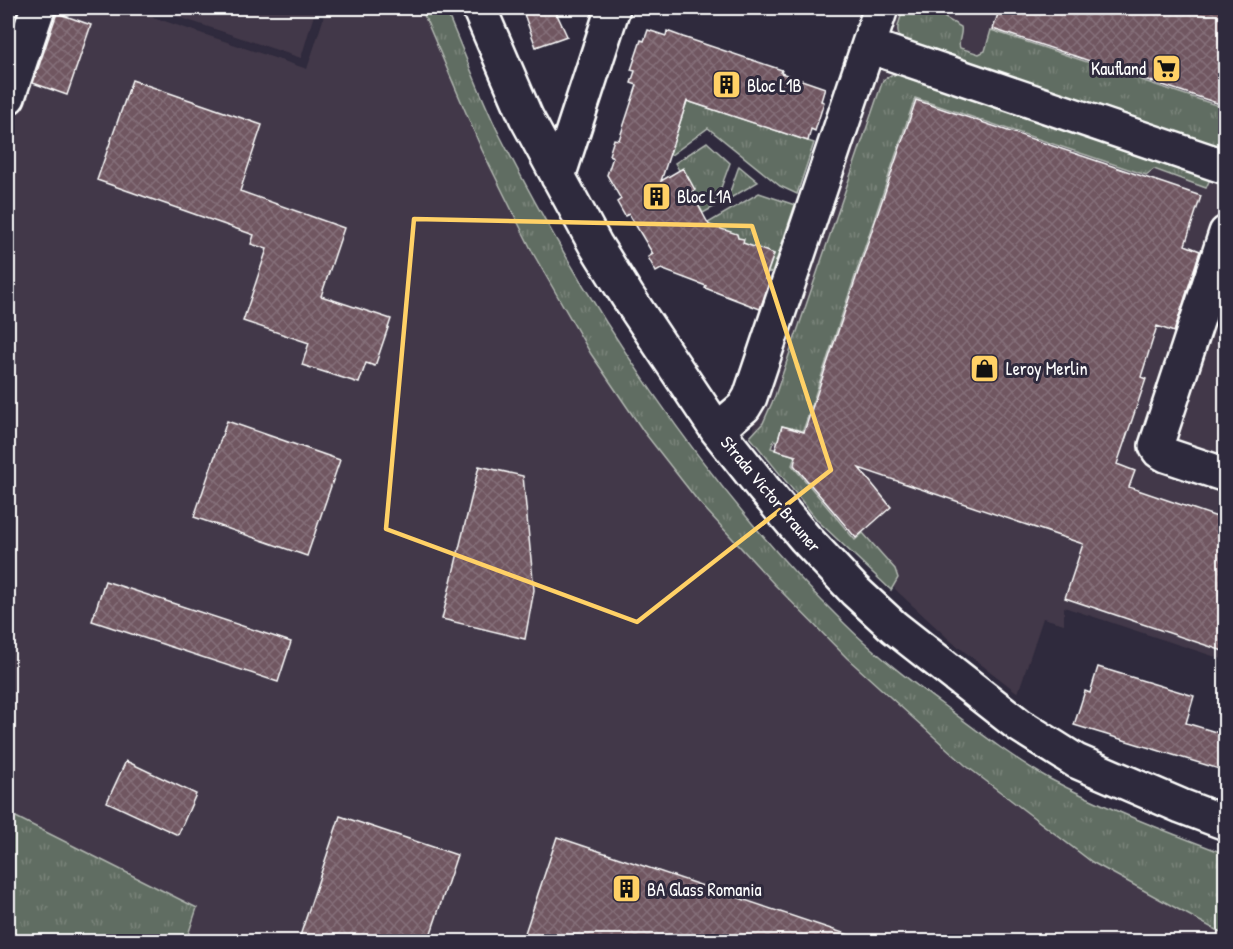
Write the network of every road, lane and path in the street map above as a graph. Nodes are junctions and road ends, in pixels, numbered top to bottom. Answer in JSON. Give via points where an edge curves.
{"nodes":[{"id":1,"x":38,"y":8,"type":"edge"},
{"id":2,"x":479,"y":8,"type":"edge"},
{"id":3,"x":613,"y":8,"type":"edge"},
{"id":4,"x":881,"y":8,"type":"edge"},
{"id":5,"x":869,"y":46,"type":"junction"},
{"id":6,"x":8,"y":97,"type":"edge"},
{"id":7,"x":1226,"y":167,"type":"edge"},
{"id":8,"x":558,"y":177,"type":"junction"},
{"id":9,"x":1226,"y":233,"type":"edge"},
{"id":10,"x":717,"y":430,"type":"junction"},
{"id":11,"x":1226,"y":475,"type":"edge"},
{"id":12,"x":1226,"y":823,"type":"edge"}],
"edges":[{"from":1,"to":6,"type":"street"},
{"from":2,"to":8,"type":"street","name":"Strada Victor Brauner","via":[[526,117]]},
{"from":3,"to":8,"type":"street"},
{"from":4,"to":5,"type":"street"},
{"from":5,"to":7,"type":"street"},
{"from":5,"to":10,"type":"street","via":[[750,397]]},
{"from":8,"to":10,"type":"street","name":"Strada Victor Brauner","via":[[628,297]]},
{"from":9,"to":11,"type":"street","via":[[1156,441],[1159,451]]},
{"from":10,"to":12,"type":"street","name":"Strada Victor Brauner","via":[[772,500],[855,591],[981,697],[1076,761]]}]}
